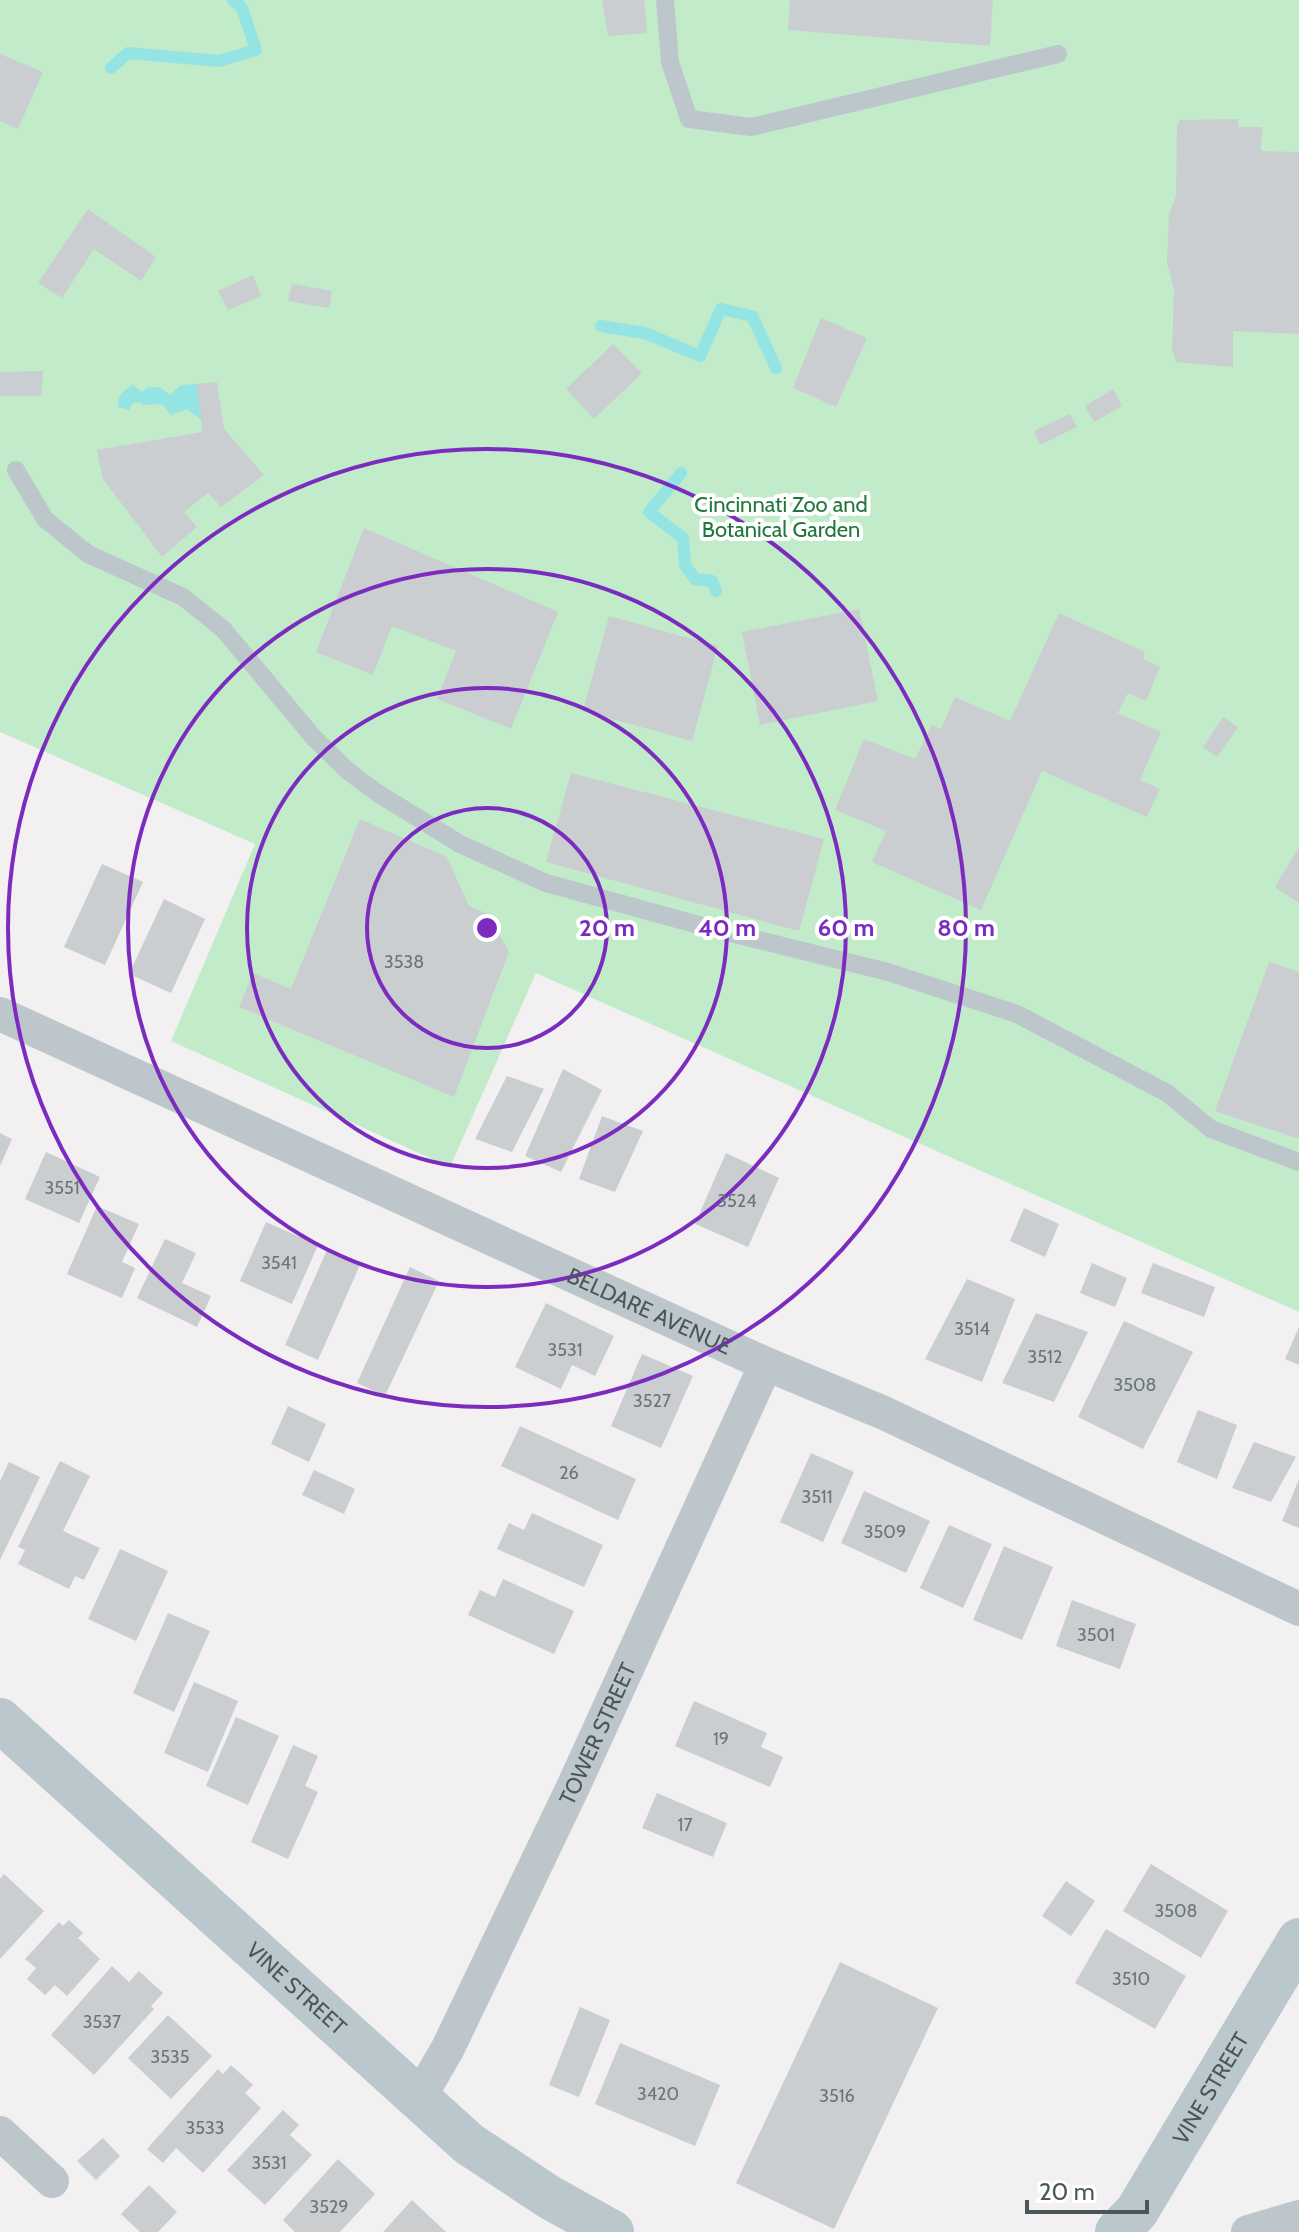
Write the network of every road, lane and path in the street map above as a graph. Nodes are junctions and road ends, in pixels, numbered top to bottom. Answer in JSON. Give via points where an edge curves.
{"nodes":[{"id":1,"x":665,"y":0,"type":"edge"},
{"id":2,"x":1058,"y":54,"type":"dead end"},
{"id":3,"x":16,"y":470,"type":"dead end"},
{"id":4,"x":0,"y":1014,"type":"edge"},
{"id":5,"x":1299,"y":1162,"type":"edge"},
{"id":6,"x":766,"y":1364,"type":"junction"},
{"id":7,"x":1299,"y":1609,"type":"edge"},
{"id":8,"x":0,"y":1720,"type":"edge"},
{"id":9,"x":1297,"y":1947,"type":"edge"},
{"id":10,"x":418,"y":2100,"type":"junction"},
{"id":11,"x":0,"y":2133,"type":"edge"},
{"id":12,"x":52,"y":2181,"type":"dead end"},
{"id":13,"x":1299,"y":2217,"type":"edge"},
{"id":14,"x":612,"y":2232,"type":"edge"},
{"id":15,"x":1117,"y":2232,"type":"edge"},
{"id":16,"x":1248,"y":2232,"type":"edge"}],
"edges":[{"from":1,"to":2,"type":"lane","via":[[670,62],[689,119],[751,127]]},
{"from":3,"to":5,"type":"lane","via":[[45,519],[88,554],[183,597],[223,629],[349,772],[460,844],[546,883],[888,972],[1017,1014],[1167,1093],[1211,1129]]},
{"from":4,"to":6,"type":"street","name":"BELDARE AVENUE"},
{"from":6,"to":7,"type":"street","name":"BELDARE AVENUE","via":[[884,1413]]},
{"from":6,"to":10,"type":"street","name":"TOWER STREET","via":[[573,1787]]},
{"from":8,"to":10,"type":"main road","name":"VINE STREET"},
{"from":9,"to":15,"type":"main road","name":"VINE STREET","via":[[1137,2211]]},
{"from":10,"to":14,"type":"main road","name":"VINE STREET","via":[[469,2144]]},
{"from":11,"to":12,"type":"street"},
{"from":13,"to":16,"type":"street"}]}
